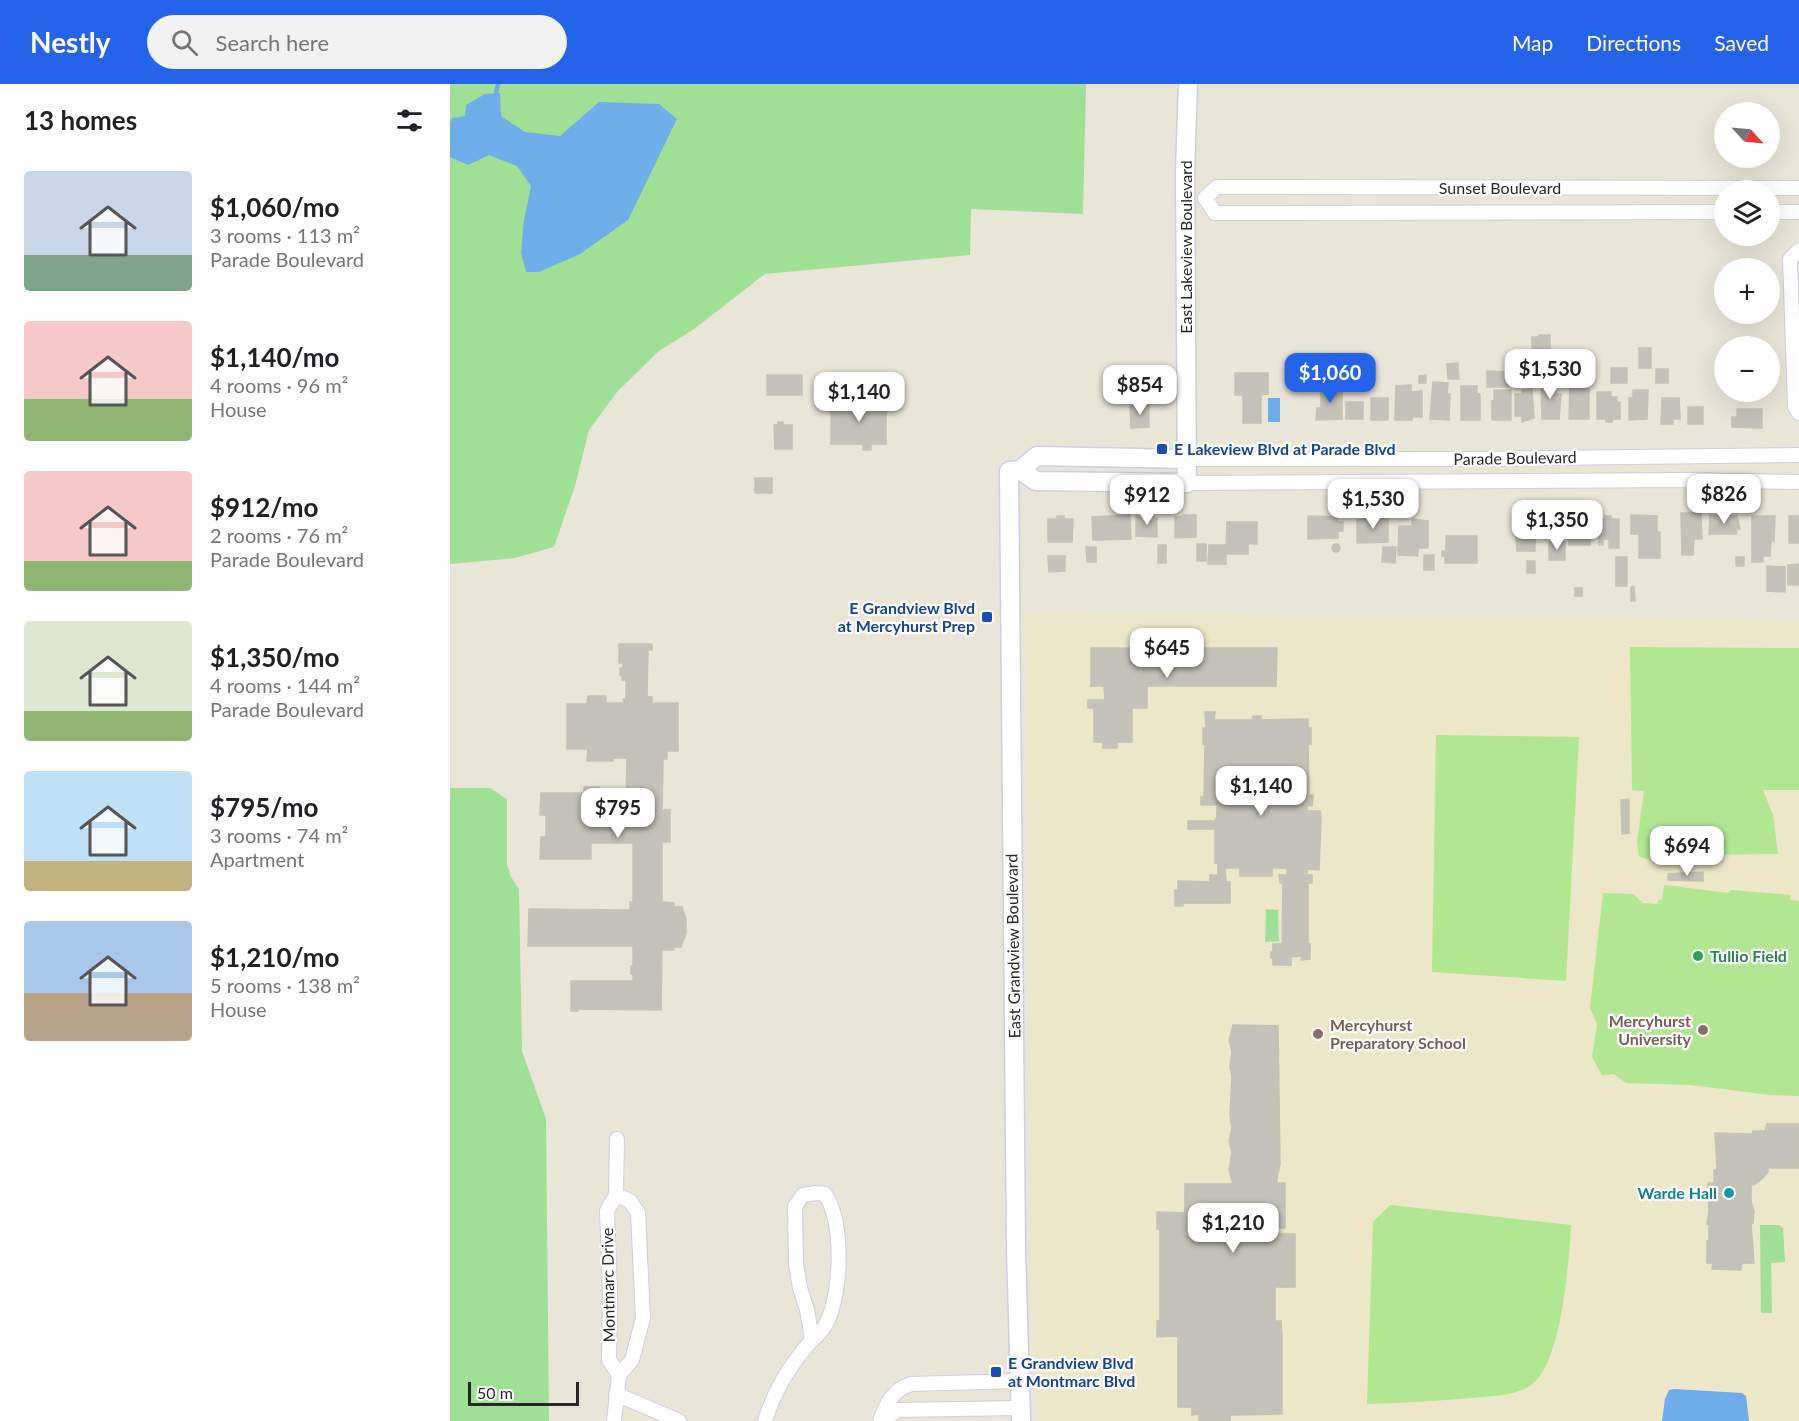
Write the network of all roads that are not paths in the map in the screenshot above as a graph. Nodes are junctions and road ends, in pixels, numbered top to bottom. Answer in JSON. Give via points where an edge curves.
{"nodes":[{"id":1,"x":1188,"y":84,"type":"edge"},
{"id":2,"x":1799,"y":188,"type":"edge"},
{"id":3,"x":1186,"y":196,"type":"junction"},
{"id":4,"x":1204,"y":198,"type":"junction"},
{"id":5,"x":1714,"y":212,"type":"edge"},
{"id":6,"x":1780,"y":212,"type":"edge"},
{"id":7,"x":1799,"y":212,"type":"edge"},
{"id":8,"x":1799,"y":250,"type":"edge"},
{"id":9,"x":1799,"y":413,"type":"edge"},
{"id":10,"x":1799,"y":455,"type":"edge"},
{"id":11,"x":1188,"y":459,"type":"junction"},
{"id":12,"x":1015,"y":470,"type":"junction"},
{"id":13,"x":1799,"y":482,"type":"edge"},
{"id":14,"x":1187,"y":483,"type":"junction"},
{"id":15,"x":617,"y":1139,"type":"dead end"},
{"id":16,"x":616,"y":1195,"type":"junction"},
{"id":17,"x":812,"y":1339,"type":"junction"},
{"id":18,"x":619,"y":1375,"type":"junction"},
{"id":19,"x":1020,"y":1381,"type":"junction"},
{"id":20,"x":616,"y":1394,"type":"junction"},
{"id":21,"x":1021,"y":1414,"type":"edge"},
{"id":22,"x":614,"y":1421,"type":"edge"},
{"id":23,"x":679,"y":1421,"type":"edge"},
{"id":24,"x":765,"y":1421,"type":"edge"}],
"edges":[{"from":1,"to":3,"type":"street","name":"East Lakeview Boulevard"},
{"from":2,"to":4,"type":"street","name":"Sunset Boulevard","via":[[1217,187]]},
{"from":3,"to":4,"type":"street","name":"Sunset Boulevard"},
{"from":3,"to":11,"type":"street","name":"East Lakeview Boulevard"},
{"from":4,"to":5,"type":"street","name":"Sunset Boulevard","via":[[1215,213]]},
{"from":6,"to":7,"type":"street"},
{"from":8,"to":9,"type":"street","via":[[1790,259],[1795,407]]},
{"from":10,"to":11,"type":"street","name":"Parade Boulevard"},
{"from":11,"to":12,"type":"street","name":"Parade Boulevard","via":[[1036,456]]},
{"from":11,"to":14,"type":"street","name":"East Lakeview Boulevard"},
{"from":12,"to":14,"type":"street","name":"Parade Boulevard","via":[[1036,482]]},
{"from":12,"to":19,"type":"street","name":"East Grandview Boulevard","via":[[1011,817]]},
{"from":13,"to":14,"type":"street","name":"Parade Boulevard"},
{"from":15,"to":16,"type":"street","name":"Montmarc Drive"},
{"from":16,"to":18,"type":"street","name":"Montmarc Drive","via":[[607,1211],[609,1360]]},
{"from":16,"to":18,"type":"street","name":"Montmarc Drive","via":[[630,1201],[638,1213],[643,1294],[643,1318],[632,1360]]},
{"from":17,"to":17,"type":"street","via":[[826,1326],[838,1284],[832,1205],[825,1194],[816,1193],[803,1195],[795,1206],[794,1217],[796,1264]]},
{"from":17,"to":24,"type":"street","via":[[780,1384]]},
{"from":18,"to":20,"type":"street","name":"Montmarc Drive"},
{"from":19,"to":21,"type":"street","name":"East Grandview Boulevard"},
{"from":19,"to":21,"type":"street","via":[[911,1384],[894,1392],[880,1421],[898,1410]]},
{"from":20,"to":22,"type":"street","name":"Montmarc Drive"},
{"from":20,"to":23,"type":"street"}]}
